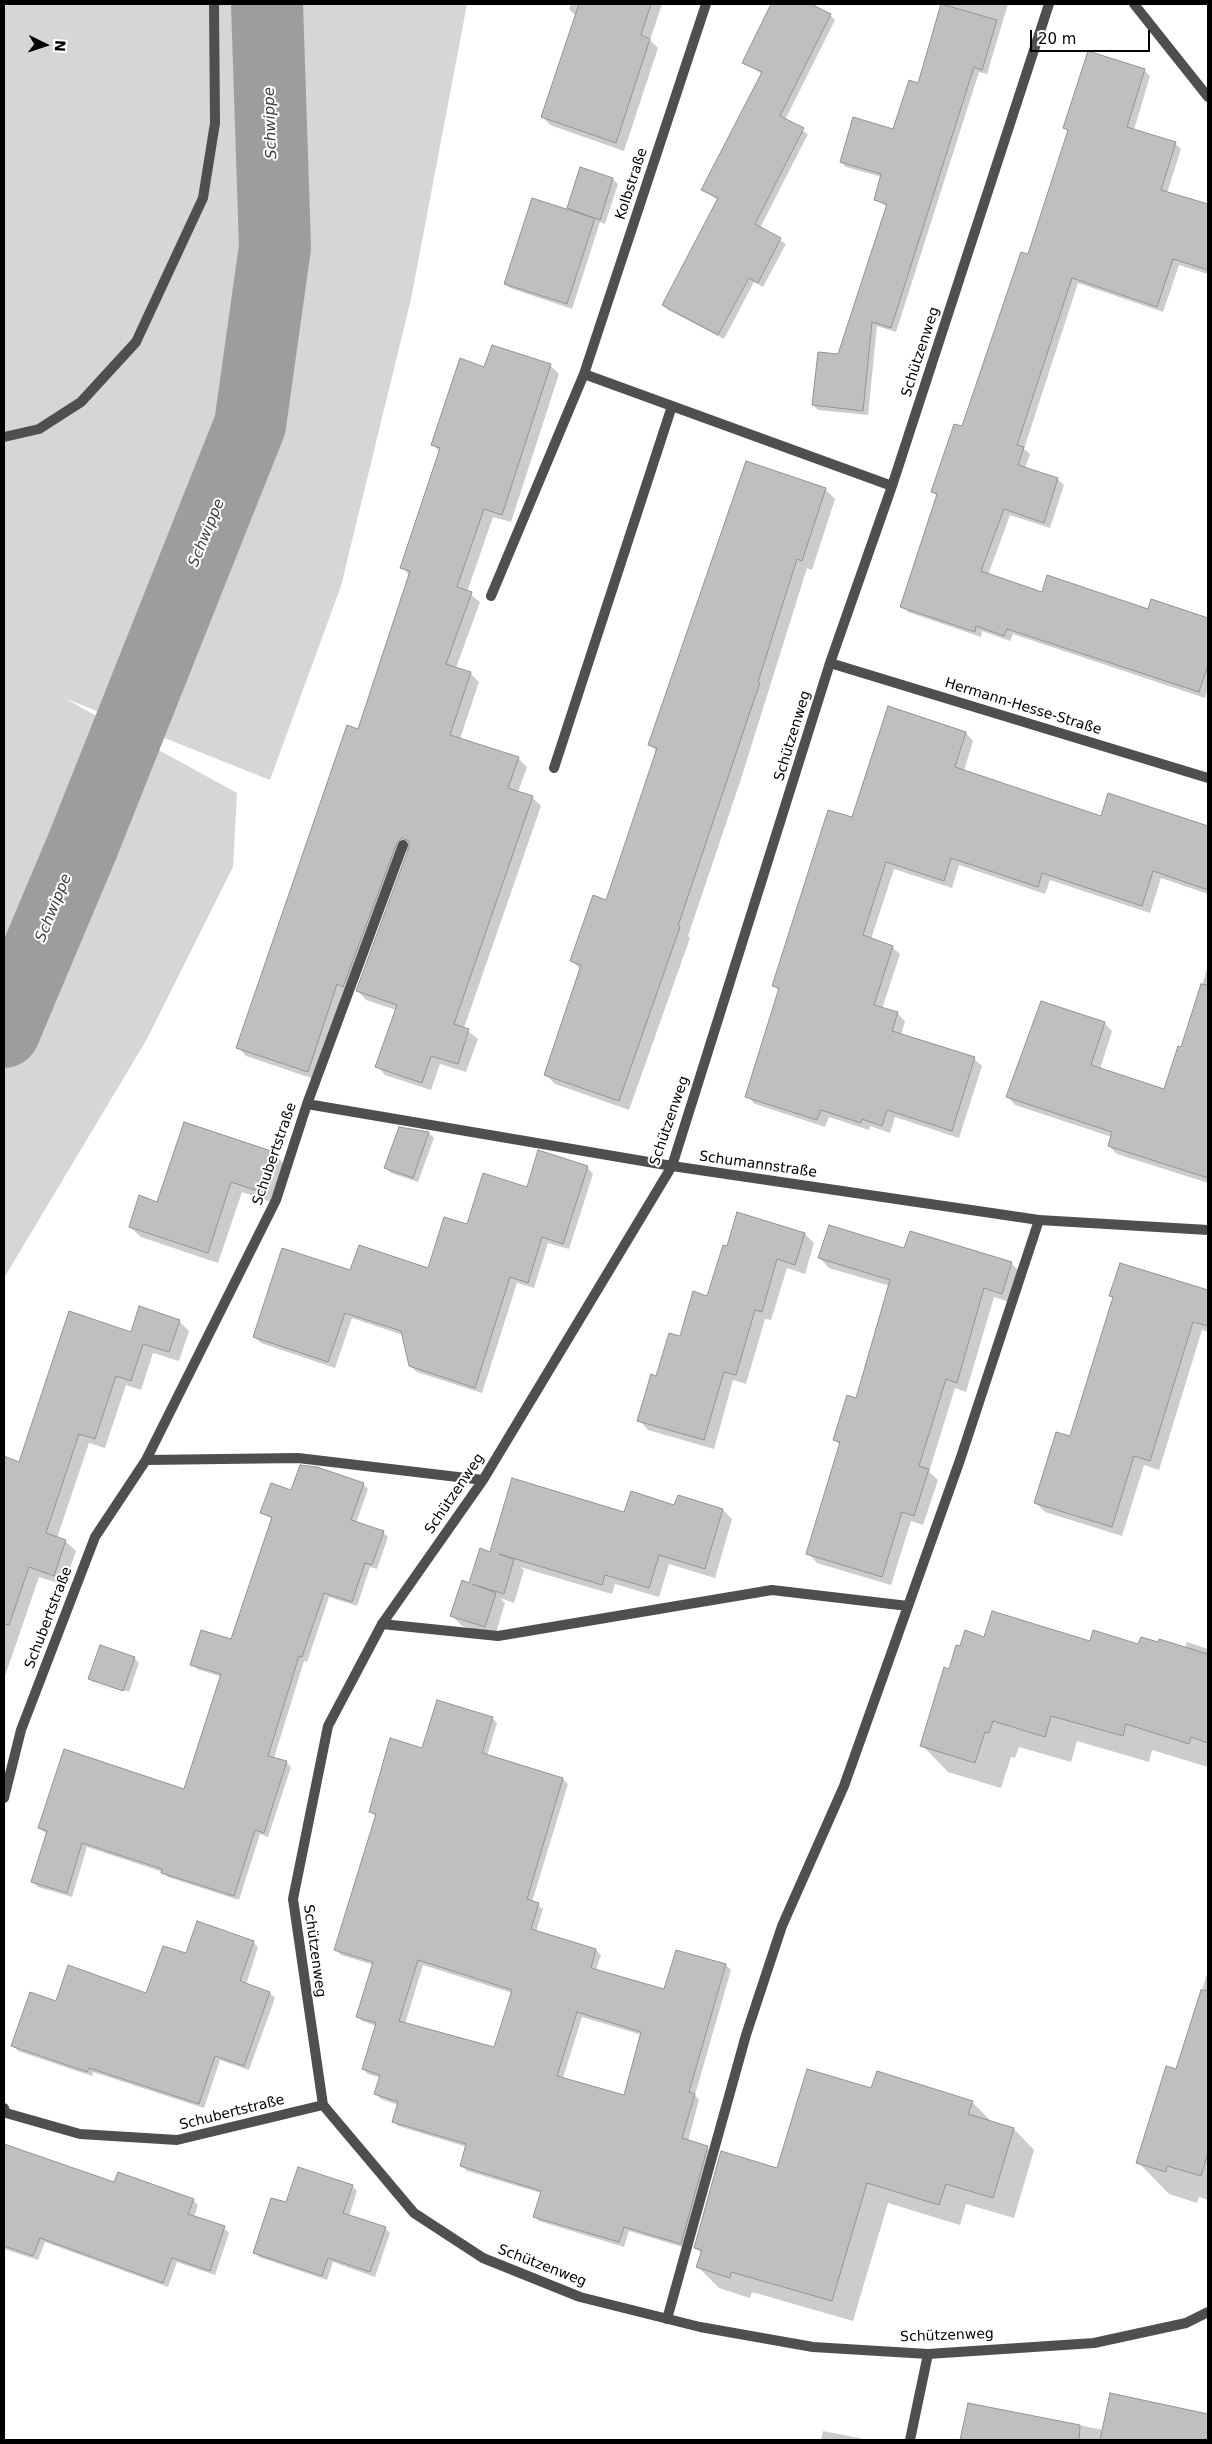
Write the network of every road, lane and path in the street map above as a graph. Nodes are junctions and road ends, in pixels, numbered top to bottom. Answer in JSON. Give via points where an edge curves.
{"nodes":[{"id":1,"x":214,"y":4,"type":"edge"},
{"id":2,"x":706,"y":4,"type":"edge"},
{"id":3,"x":1049,"y":4,"type":"edge"},
{"id":4,"x":1134,"y":4,"type":"edge"},
{"id":5,"x":1208,"y":97,"type":"edge"},
{"id":6,"x":584,"y":374,"type":"junction"},
{"id":7,"x":672,"y":406,"type":"junction"},
{"id":8,"x":4,"y":437,"type":"edge"},
{"id":9,"x":892,"y":486,"type":"junction"},
{"id":10,"x":491,"y":596,"type":"dead end"},
{"id":11,"x":830,"y":663,"type":"junction"},
{"id":12,"x":554,"y":768,"type":"dead end"},
{"id":13,"x":1208,"y":778,"type":"edge"},
{"id":14,"x":403,"y":845,"type":"dead end"},
{"id":15,"x":307,"y":1104,"type":"junction"},
{"id":16,"x":672,"y":1166,"type":"junction"},
{"id":17,"x":1039,"y":1220,"type":"junction"},
{"id":18,"x":1208,"y":1230,"type":"edge"},
{"id":19,"x":146,"y":1460,"type":"junction"},
{"id":20,"x":483,"y":1480,"type":"junction"},
{"id":21,"x":908,"y":1606,"type":"junction"},
{"id":22,"x":382,"y":1624,"type":"junction"},
{"id":23,"x":4,"y":1798,"type":"edge"},
{"id":24,"x":323,"y":2105,"type":"junction"},
{"id":25,"x":4,"y":2108,"type":"edge"},
{"id":26,"x":1208,"y":2312,"type":"edge"},
{"id":27,"x":667,"y":2319,"type":"junction"},
{"id":28,"x":928,"y":2354,"type":"junction"},
{"id":29,"x":910,"y":2440,"type":"edge"}],
"edges":[{"from":1,"to":8,"type":"street","via":[[215,123],[203,198],[136,342],[81,402],[40,429]]},
{"from":2,"to":6,"type":"street","name":"Kolbstraße"},
{"from":3,"to":9,"type":"street","name":"Schützenweg"},
{"from":4,"to":5,"type":"street"},
{"from":6,"to":7,"type":"street"},
{"from":6,"to":10,"type":"street","name":"Kolbstraße"},
{"from":7,"to":9,"type":"street"},
{"from":7,"to":12,"type":"street"},
{"from":9,"to":11,"type":"street","name":"Schützenweg"},
{"from":11,"to":13,"type":"street","name":"Hermann-Hesse-Straße"},
{"from":11,"to":16,"type":"street","name":"Schützenweg"},
{"from":14,"to":15,"type":"street","name":"Schubertstraße"},
{"from":15,"to":16,"type":"street","name":"Schumannstraße"},
{"from":15,"to":19,"type":"street","name":"Schubertstraße","via":[[276,1200]]},
{"from":16,"to":17,"type":"street","name":"Schumannstraße"},
{"from":16,"to":20,"type":"street","name":"Schützenweg"},
{"from":17,"to":18,"type":"street","name":"Schumannstraße"},
{"from":17,"to":21,"type":"street"},
{"from":19,"to":20,"type":"street","via":[[298,1458]]},
{"from":19,"to":23,"type":"street","name":"Schubertstraße","via":[[95,1537],[21,1730]]},
{"from":20,"to":22,"type":"street","name":"Schützenweg"},
{"from":21,"to":22,"type":"street","via":[[772,1590],[498,1636]]},
{"from":21,"to":27,"type":"street","via":[[844,1786],[782,1926],[746,2035]]},
{"from":22,"to":24,"type":"street","name":"Schützenweg","via":[[328,1726],[293,1899]]},
{"from":24,"to":25,"type":"street","name":"Schubertstraße","via":[[177,2140],[80,2134],[6,2113]]},
{"from":24,"to":27,"type":"street","name":"Schützenweg","via":[[414,2213],[456,2242],[483,2258],[580,2297]]},
{"from":26,"to":28,"type":"street","name":"Schützenweg","via":[[1186,2323],[1094,2342]]},
{"from":27,"to":28,"type":"street","name":"Schützenweg","via":[[813,2347]]},
{"from":28,"to":29,"type":"street"}]}
